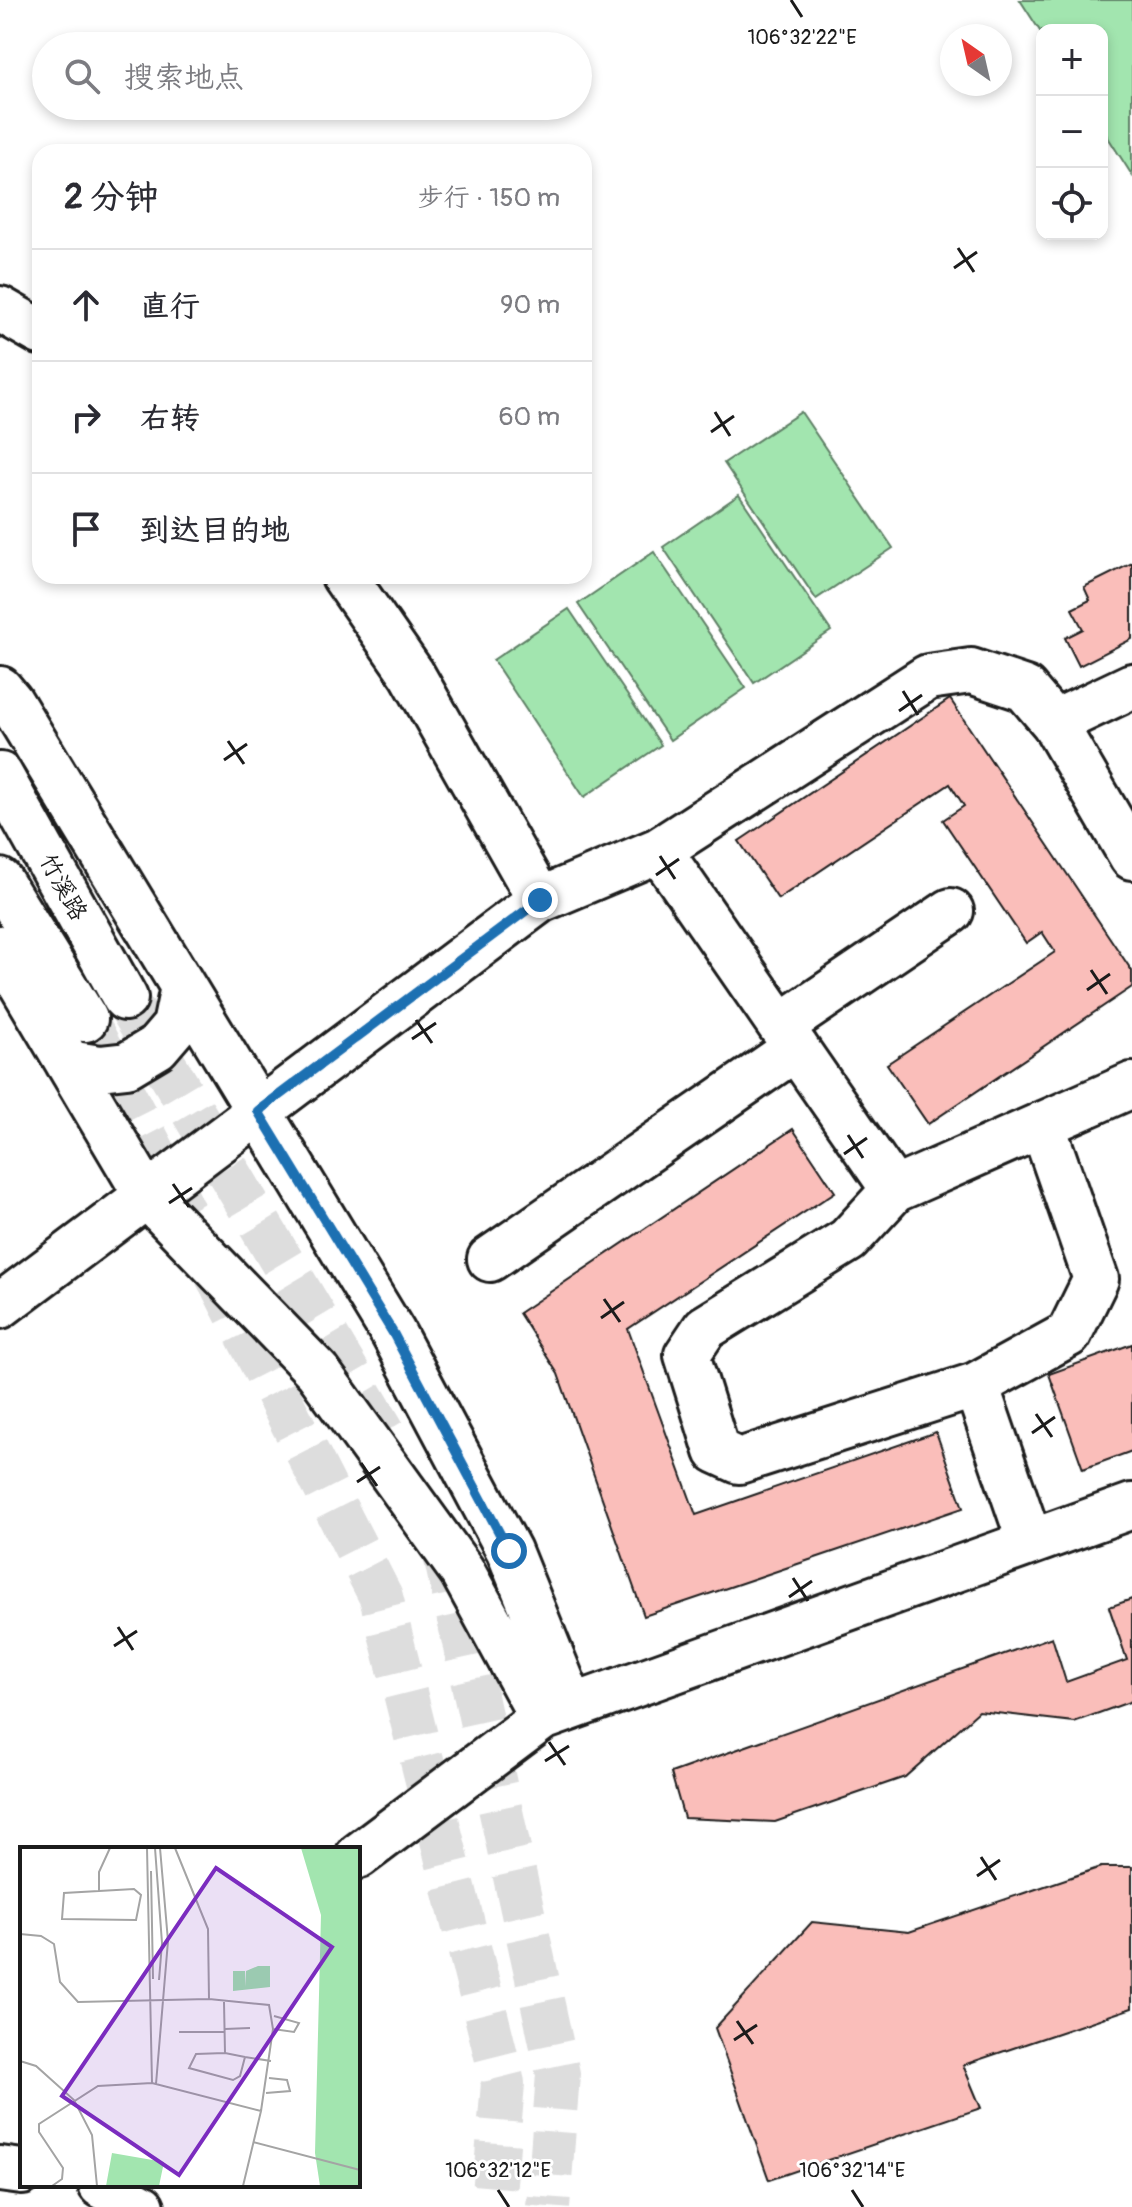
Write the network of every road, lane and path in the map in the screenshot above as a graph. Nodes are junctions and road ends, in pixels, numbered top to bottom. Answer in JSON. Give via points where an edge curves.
{"nodes":[{"id":1,"x":0,"y":309,"type":"edge"},
{"id":2,"x":32,"y":327,"type":"edge"},
{"id":3,"x":350,"y":584,"type":"edge"},
{"id":4,"x":1132,"y":686,"type":"edge"},
{"id":5,"x":0,"y":689,"type":"edge"},
{"id":6,"x":1054,"y":723,"type":"junction"},
{"id":7,"x":0,"y":775,"type":"edge"},
{"id":8,"x":1119,"y":805,"type":"edge"},
{"id":9,"x":659,"y":850,"type":"junction"},
{"id":10,"x":1132,"y":857,"type":"edge"},
{"id":11,"x":0,"y":881,"type":"edge"},
{"id":12,"x":540,"y":900,"type":"junction"},
{"id":13,"x":951,"y":911,"type":"dead end"},
{"id":14,"x":0,"y":948,"type":"edge"},
{"id":15,"x":183,"y":987,"type":"junction"},
{"id":16,"x":125,"y":998,"type":"tunnel mouth"},
{"id":17,"x":85,"y":1019,"type":"tunnel mouth"},
{"id":18,"x":789,"y":1037,"type":"junction"},
{"id":19,"x":68,"y":1063,"type":"junction"},
{"id":20,"x":1132,"y":1085,"type":"edge"},
{"id":21,"x":258,"y":1111,"type":"junction"},
{"id":22,"x":1042,"y":1124,"type":"junction"},
{"id":23,"x":894,"y":1190,"type":"junction"},
{"id":24,"x":147,"y":1196,"type":"junction"},
{"id":25,"x":490,"y":1259,"type":"dead end"},
{"id":26,"x":0,"y":1306,"type":"edge"},
{"id":27,"x":976,"y":1385,"type":"junction"},
{"id":28,"x":1132,"y":1506,"type":"edge"},
{"id":29,"x":1030,"y":1542,"type":"junction"},
{"id":30,"x":557,"y":1713,"type":"junction"},
{"id":31,"x":360,"y":1855,"type":"edge"},
{"id":32,"x":0,"y":2169,"type":"edge"},
{"id":33,"x":20,"y":2172,"type":"edge"},
{"id":34,"x":93,"y":2187,"type":"edge"},
{"id":35,"x":105,"y":2187,"type":"edge"},
{"id":36,"x":86,"y":2207,"type":"edge"},
{"id":37,"x":142,"y":2207,"type":"edge"}],
"edges":[{"from":1,"to":2,"type":"street"},
{"from":3,"to":12,"type":"street","via":[[412,674]]},
{"from":4,"to":6,"type":"street"},
{"from":5,"to":15,"type":"street"},
{"from":6,"to":8,"type":"street"},
{"from":6,"to":9,"type":"street","via":[[1025,689],[971,671],[928,677]]},
{"from":7,"to":16,"type":"street","name":"竹溪路"},
{"from":8,"to":10,"type":"street"},
{"from":9,"to":12,"type":"street"},
{"from":9,"to":18,"type":"street"},
{"from":11,"to":17,"type":"street","name":"竹溪路"},
{"from":12,"to":21,"type":"street"},
{"from":13,"to":18,"type":"street"},
{"from":14,"to":19,"type":"street"},
{"from":15,"to":19,"type":"street","via":[[175,1026],[157,1047],[127,1065]]},
{"from":15,"to":21,"type":"street"},
{"from":18,"to":23,"type":"street"},
{"from":18,"to":25,"type":"street"},
{"from":19,"to":24,"type":"street"},
{"from":20,"to":22,"type":"street"},
{"from":21,"to":24,"type":"street"},
{"from":21,"to":30,"type":"street","via":[[393,1333],[502,1537]]},
{"from":22,"to":23,"type":"street"},
{"from":22,"to":27,"type":"street","via":[[1096,1279],[1069,1334]]},
{"from":23,"to":27,"type":"street","via":[[848,1240],[705,1328],[687,1355],[717,1451],[739,1461]]},
{"from":24,"to":26,"type":"street"},
{"from":24,"to":30,"type":"street","via":[[318,1372]]},
{"from":27,"to":29,"type":"street"},
{"from":28,"to":29,"type":"street"},
{"from":29,"to":30,"type":"street"},
{"from":30,"to":31,"type":"street"},
{"from":32,"to":33,"type":"street"},
{"from":34,"to":36,"type":"street"},
{"from":35,"to":37,"type":"street"}]}
